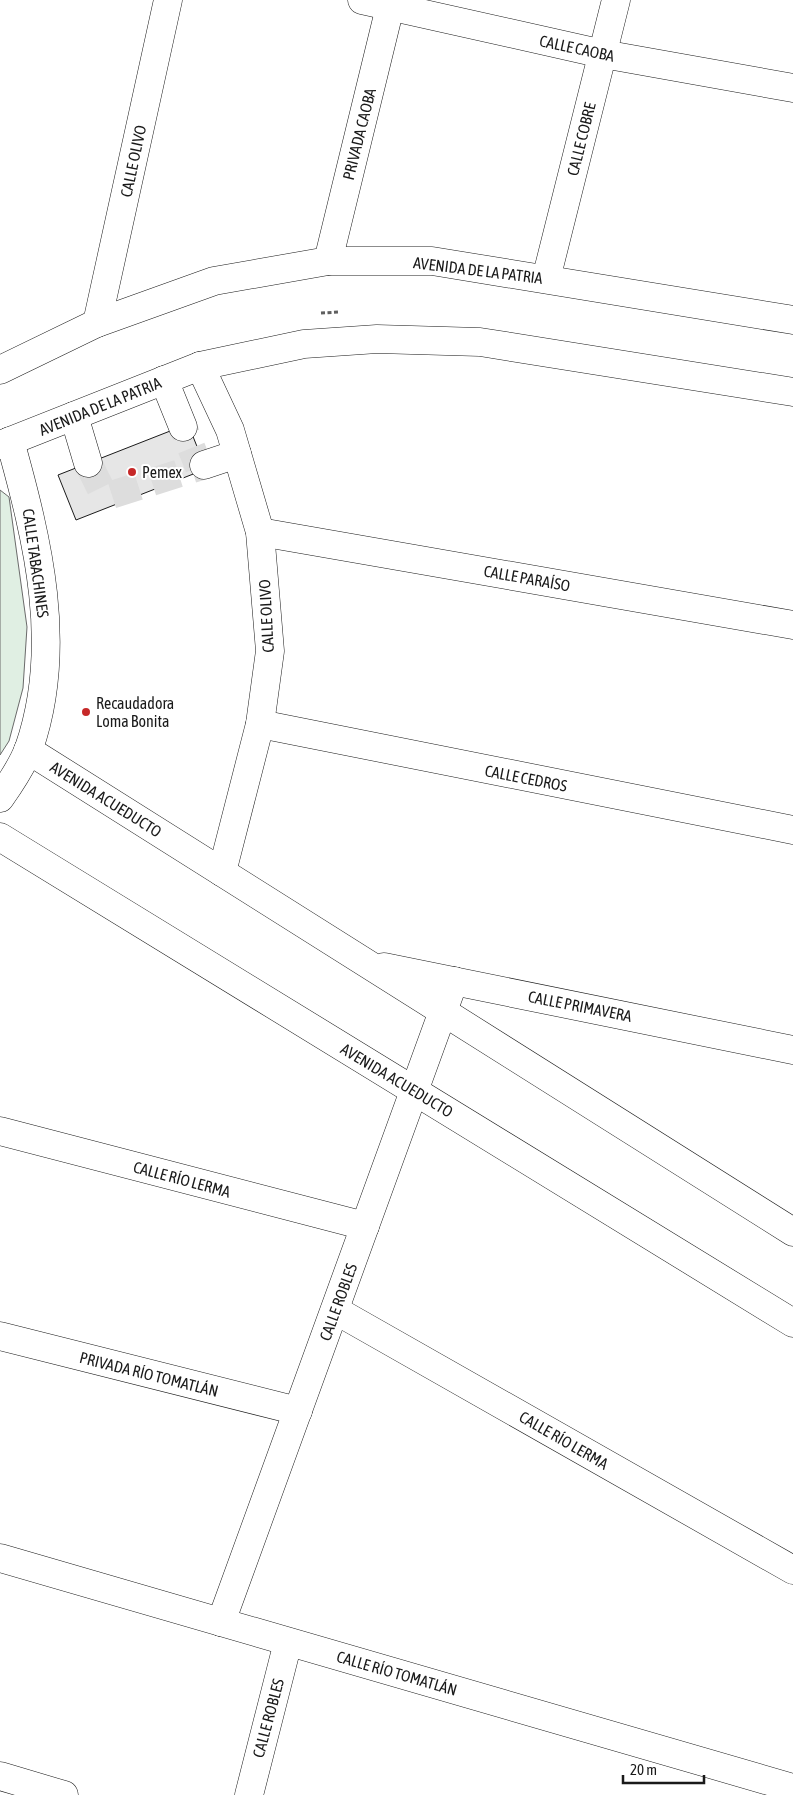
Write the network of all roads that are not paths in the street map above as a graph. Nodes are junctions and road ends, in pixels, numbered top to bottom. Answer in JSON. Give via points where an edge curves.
{"nodes":[{"id":1,"x":168,"y":0,"type":"edge"},
{"id":2,"x":362,"y":0,"type":"edge"},
{"id":3,"x":616,"y":0,"type":"edge"},
{"id":4,"x":390,"y":7,"type":"junction"},
{"id":5,"x":603,"y":54,"type":"junction"},
{"id":6,"x":793,"y":88,"type":"edge"},
{"id":7,"x":328,"y":261,"type":"junction"},
{"id":8,"x":546,"y":279,"type":"junction"},
{"id":9,"x":793,"y":320,"type":"edge"},
{"id":10,"x":97,"y":323,"type":"junction"},
{"id":11,"x":200,"y":366,"type":"junction"},
{"id":12,"x":0,"y":370,"type":"edge"},
{"id":13,"x":164,"y":380,"type":"junction"},
{"id":14,"x":793,"y":392,"type":"edge"},
{"id":15,"x":74,"y":416,"type":"junction"},
{"id":16,"x":183,"y":427,"type":"tunnel mouth"},
{"id":17,"x":5,"y":443,"type":"edge"},
{"id":18,"x":237,"y":454,"type":"junction"},
{"id":19,"x":88,"y":463,"type":"tunnel mouth"},
{"id":20,"x":204,"y":466,"type":"dead end"},
{"id":21,"x":260,"y":532,"type":"junction"},
{"id":22,"x":793,"y":625,"type":"edge"},
{"id":23,"x":260,"y":724,"type":"junction"},
{"id":24,"x":28,"y":750,"type":"junction"},
{"id":25,"x":0,"y":798,"type":"edge"},
{"id":26,"x":793,"y":830,"type":"edge"},
{"id":27,"x":0,"y":837,"type":"edge"},
{"id":28,"x":222,"y":872,"type":"junction"},
{"id":29,"x":368,"y":964,"type":"junction"},
{"id":30,"x":454,"y":981,"type":"junction"},
{"id":31,"x":443,"y":1011,"type":"junction"},
{"id":32,"x":793,"y":1050,"type":"edge"},
{"id":33,"x":414,"y":1091,"type":"junction"},
{"id":34,"x":0,"y":1131,"type":"edge"},
{"id":35,"x":365,"y":1226,"type":"junction"},
{"id":36,"x":793,"y":1232,"type":"edge"},
{"id":37,"x":335,"y":1310,"type":"junction"},
{"id":38,"x":793,"y":1323,"type":"edge"},
{"id":39,"x":0,"y":1336,"type":"edge"},
{"id":40,"x":298,"y":1411,"type":"junction"},
{"id":41,"x":0,"y":1558,"type":"edge"},
{"id":42,"x":793,"y":1570,"type":"edge"},
{"id":43,"x":222,"y":1622,"type":"junction"},
{"id":44,"x":288,"y":1642,"type":"junction"},
{"id":45,"x":0,"y":1776,"type":"edge"},
{"id":46,"x":793,"y":1788,"type":"edge"},
{"id":47,"x":64,"y":1795,"type":"edge"},
{"id":48,"x":248,"y":1795,"type":"edge"}],
"edges":[{"from":1,"to":10,"type":"street","name":"CALLE OLIVO"},
{"from":2,"to":4,"type":"street","name":"CALLE CAOBA"},
{"from":3,"to":5,"type":"street","name":"CALLE COBRE"},
{"from":4,"to":5,"type":"street","name":"CALLE CAOBA"},
{"from":4,"to":7,"type":"street","name":"PRIVADA CAOBA"},
{"from":5,"to":6,"type":"street","name":"CALLE CAOBA"},
{"from":5,"to":8,"type":"street","name":"CALLE COBRE"},
{"from":7,"to":8,"type":"street","name":"AVENIDA DE LA PATRIA","via":[[432,261]]},
{"from":7,"to":10,"type":"street","name":"AVENIDA DE LA PATRIA","via":[[214,280]]},
{"from":8,"to":9,"type":"street","name":"AVENIDA DE LA PATRIA"},
{"from":10,"to":12,"type":"street","name":"AVENIDA DE LA PATRIA"},
{"from":11,"to":13,"type":"street","name":"AVENIDA DE LA PATRIA"},
{"from":11,"to":14,"type":"street","name":"AVENIDA DE LA PATRIA","via":[[304,344],[377,339],[480,342]]},
{"from":11,"to":18,"type":"street","name":"CALLE OLIVO","via":[[230,430]]},
{"from":13,"to":15,"type":"street","name":"AVENIDA DE LA PATRIA"},
{"from":13,"to":16,"type":"street"},
{"from":15,"to":17,"type":"street","name":"AVENIDA DE LA PATRIA"},
{"from":15,"to":19,"type":"street"},
{"from":17,"to":24,"type":"street","name":"CALLE TABACHINES","via":[[28,504],[40,564],[45,612],[46,663],[40,707]]},
{"from":18,"to":20,"type":"street"},
{"from":18,"to":21,"type":"street","name":"CALLE OLIVO"},
{"from":21,"to":22,"type":"street","name":"CALLE PARAÍSO"},
{"from":21,"to":23,"type":"street","name":"CALLE OLIVO","via":[[270,651]]},
{"from":23,"to":26,"type":"street","name":"CALLE CEDROS"},
{"from":23,"to":28,"type":"street","name":"CALLE OLIVO"},
{"from":24,"to":25,"type":"street","name":"CALLE TABACHINES"},
{"from":24,"to":28,"type":"street","name":"AVENIDA ACUEDUCTO"},
{"from":27,"to":33,"type":"street","name":"AVENIDA ACUEDUCTO"},
{"from":28,"to":29,"type":"street","name":"AVENIDA ACUEDUCTO"},
{"from":29,"to":30,"type":"street","name":"CALLE PRIMAVERA"},
{"from":29,"to":31,"type":"street","name":"AVENIDA ACUEDUCTO"},
{"from":30,"to":31,"type":"street","name":"CALLE ROBLES"},
{"from":30,"to":32,"type":"street","name":"CALLE PRIMAVERA"},
{"from":31,"to":33,"type":"street","name":"CALLE ROBLES"},
{"from":31,"to":36,"type":"street","name":"AVENIDA ACUEDUCTO"},
{"from":33,"to":35,"type":"street","name":"CALLE ROBLES"},
{"from":33,"to":38,"type":"street","name":"AVENIDA ACUEDUCTO"},
{"from":34,"to":35,"type":"street","name":"CALLE RÍO LERMA"},
{"from":35,"to":37,"type":"street","name":"CALLE ROBLES"},
{"from":37,"to":40,"type":"street","name":"CALLE ROBLES"},
{"from":37,"to":42,"type":"street","name":"CALLE RÍO LERMA"},
{"from":39,"to":40,"type":"street","name":"PRIVADA RÍO TOMATLÁN"},
{"from":40,"to":43,"type":"street","name":"CALLE ROBLES"},
{"from":41,"to":43,"type":"street","name":"CALLE RÍO TOMATLÁN"},
{"from":43,"to":44,"type":"street","name":"CALLE RÍO TOMATLÁN"},
{"from":44,"to":46,"type":"street","name":"CALLE RÍO TOMATLÁN"},
{"from":44,"to":48,"type":"street","name":"CALLE ROBLES"},
{"from":45,"to":47,"type":"street"}]}
